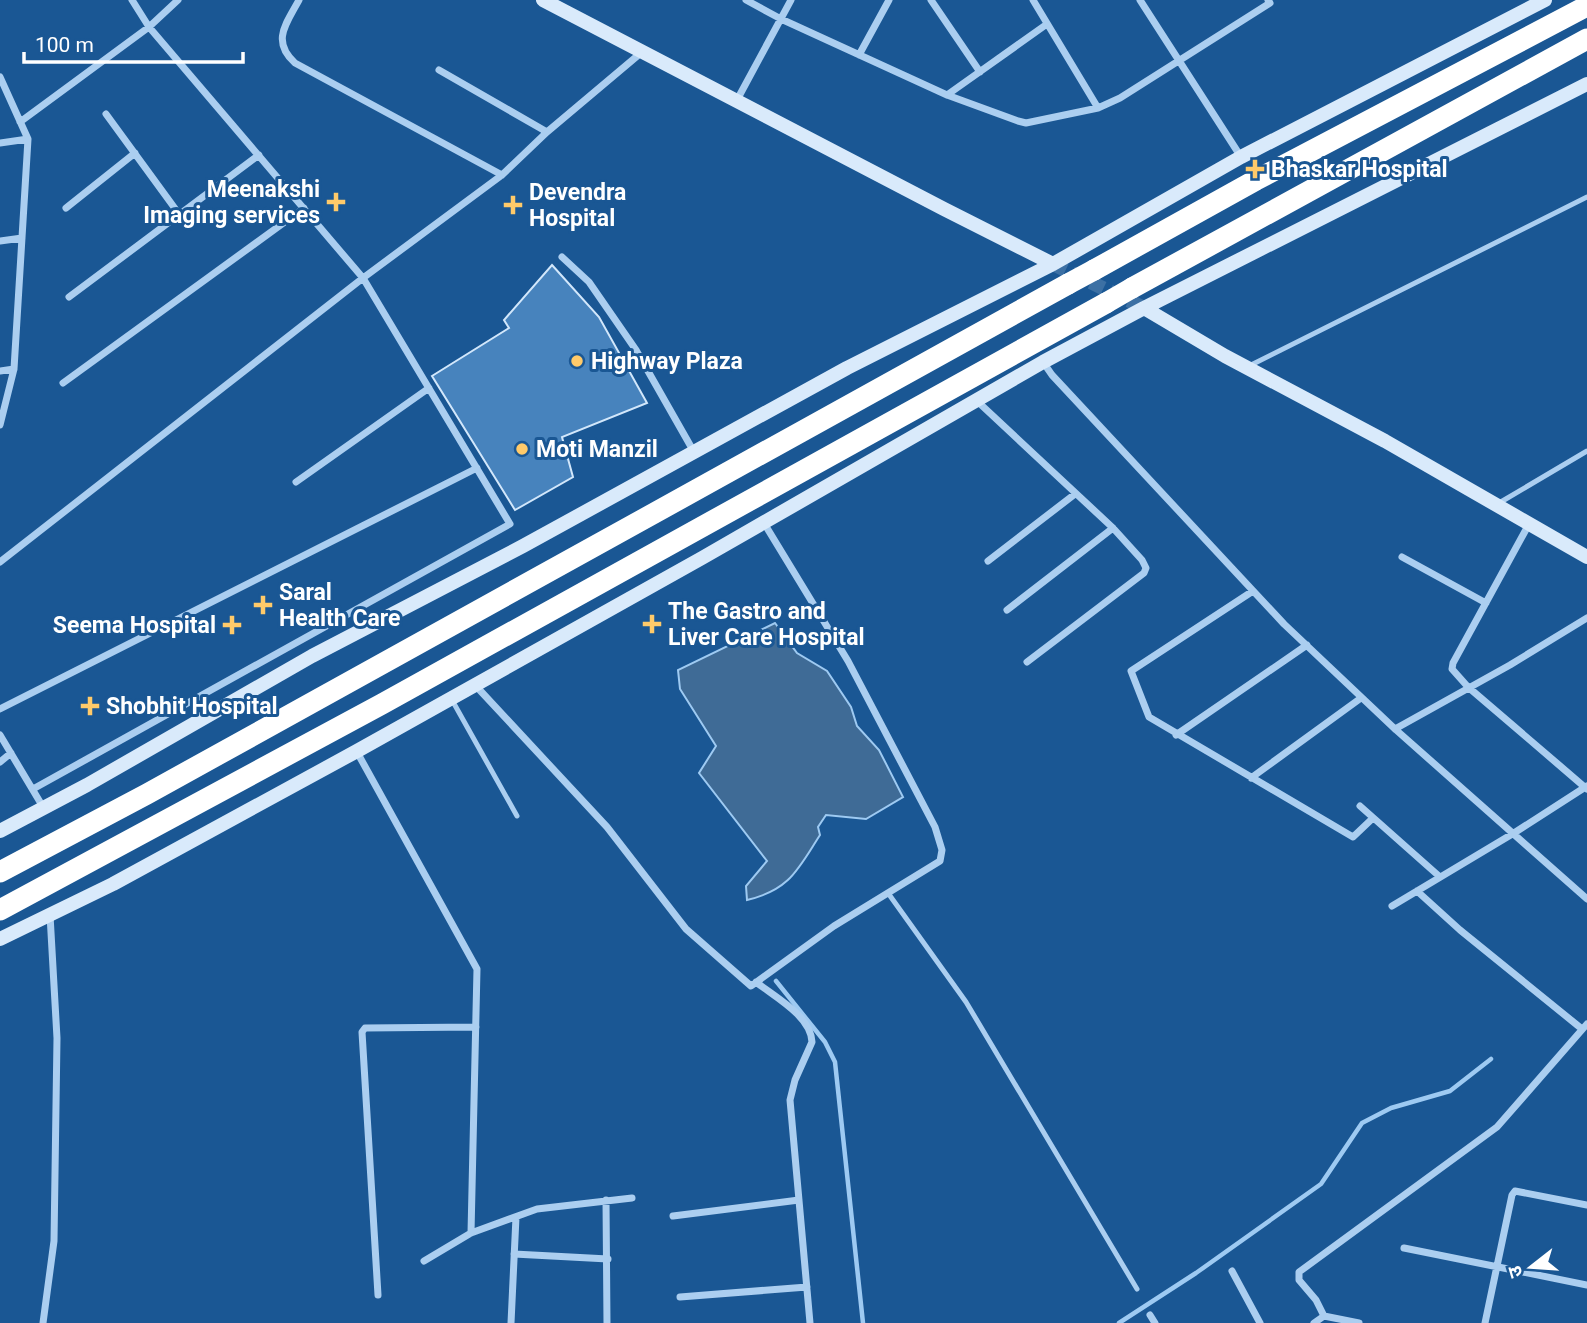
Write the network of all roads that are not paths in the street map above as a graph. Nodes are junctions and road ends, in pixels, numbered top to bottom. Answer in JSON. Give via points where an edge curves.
{"nodes":[{"id":1,"x":132,"y":0,"type":"edge"},
{"id":2,"x":178,"y":0,"type":"edge"},
{"id":3,"x":299,"y":0,"type":"edge"},
{"id":4,"x":543,"y":0,"type":"edge"},
{"id":5,"x":746,"y":0,"type":"edge"},
{"id":6,"x":791,"y":0,"type":"edge"},
{"id":7,"x":889,"y":0,"type":"edge"},
{"id":8,"x":932,"y":0,"type":"edge"},
{"id":9,"x":1033,"y":0,"type":"edge"},
{"id":10,"x":1140,"y":0,"type":"edge"},
{"id":11,"x":1545,"y":0,"type":"edge"},
{"id":12,"x":1271,"y":1,"type":"edge"},
{"id":13,"x":1587,"y":6,"type":"edge"},
{"id":14,"x":781,"y":19,"type":"junction"},
{"id":15,"x":1047,"y":24,"type":"junction"},
{"id":16,"x":149,"y":27,"type":"junction"},
{"id":17,"x":1587,"y":39,"type":"edge"},
{"id":18,"x":642,"y":51,"type":"junction"},
{"id":19,"x":859,"y":55,"type":"junction"},
{"id":20,"x":1179,"y":61,"type":"junction"},
{"id":21,"x":439,"y":70,"type":"dead end"},
{"id":22,"x":980,"y":72,"type":"junction"},
{"id":23,"x":0,"y":77,"type":"edge"},
{"id":24,"x":1587,"y":84,"type":"edge"},
{"id":25,"x":947,"y":95,"type":"junction"},
{"id":26,"x":737,"y":101,"type":"junction"},
{"id":27,"x":1098,"y":108,"type":"junction"},
{"id":28,"x":106,"y":114,"type":"dead end"},
{"id":29,"x":20,"y":122,"type":"junction"},
{"id":30,"x":547,"y":132,"type":"junction"},
{"id":31,"x":28,"y":139,"type":"junction"},
{"id":32,"x":0,"y":143,"type":"edge"},
{"id":33,"x":135,"y":153,"type":"junction"},
{"id":34,"x":258,"y":155,"type":"junction"},
{"id":35,"x":1241,"y":157,"type":"junction"},
{"id":36,"x":502,"y":175,"type":"junction"},
{"id":37,"x":1587,"y":197,"type":"edge"},
{"id":38,"x":66,"y":208,"type":"dead end"},
{"id":39,"x":304,"y":208,"type":"junction"},
{"id":40,"x":179,"y":214,"type":"junction"},
{"id":41,"x":22,"y":239,"type":"junction"},
{"id":42,"x":0,"y":241,"type":"edge"},
{"id":43,"x":562,"y":257,"type":"dead end"},
{"id":44,"x":1054,"y":264,"type":"junction"},
{"id":45,"x":363,"y":278,"type":"junction"},
{"id":46,"x":69,"y":297,"type":"dead end"},
{"id":47,"x":1144,"y":308,"type":"junction"},
{"id":48,"x":1043,"y":362,"type":"junction"},
{"id":49,"x":1247,"y":368,"type":"junction"},
{"id":50,"x":14,"y":369,"type":"junction"},
{"id":51,"x":0,"y":371,"type":"edge"},
{"id":52,"x":63,"y":383,"type":"dead end"},
{"id":53,"x":429,"y":388,"type":"junction"},
{"id":54,"x":976,"y":401,"type":"junction"},
{"id":55,"x":0,"y":425,"type":"edge"},
{"id":56,"x":694,"y":452,"type":"junction"},
{"id":57,"x":1587,"y":452,"type":"edge"},
{"id":58,"x":477,"y":468,"type":"junction"},
{"id":59,"x":296,"y":482,"type":"dead end"},
{"id":60,"x":1075,"y":494,"type":"junction"},
{"id":61,"x":1496,"y":505,"type":"junction"},
{"id":62,"x":764,"y":523,"type":"junction"},
{"id":63,"x":1530,"y":524,"type":"junction"},
{"id":64,"x":1113,"y":528,"type":"junction"},
{"id":65,"x":1402,"y":557,"type":"dead end"},
{"id":66,"x":1587,"y":557,"type":"edge"},
{"id":67,"x":1,"y":559,"type":"edge"},
{"id":68,"x":988,"y":561,"type":"dead end"},
{"id":69,"x":1253,"y":591,"type":"junction"},
{"id":70,"x":1486,"y":603,"type":"junction"},
{"id":71,"x":1007,"y":610,"type":"dead end"},
{"id":72,"x":1587,"y":618,"type":"edge"},
{"id":73,"x":1307,"y":645,"type":"junction"},
{"id":74,"x":1027,"y":662,"type":"dead end"},
{"id":75,"x":475,"y":685,"type":"junction"},
{"id":76,"x":1468,"y":687,"type":"junction"},
{"id":77,"x":452,"y":698,"type":"junction"},
{"id":78,"x":1361,"y":698,"type":"junction"},
{"id":79,"x":0,"y":709,"type":"edge"},
{"id":80,"x":1395,"y":729,"type":"junction"},
{"id":81,"x":0,"y":734,"type":"edge"},
{"id":82,"x":1176,"y":735,"type":"junction"},
{"id":83,"x":357,"y":751,"type":"junction"},
{"id":84,"x":11,"y":752,"type":"junction"},
{"id":85,"x":0,"y":762,"type":"edge"},
{"id":86,"x":1251,"y":778,"type":"junction"},
{"id":87,"x":1587,"y":787,"type":"edge"},
{"id":88,"x":33,"y":789,"type":"junction"},
{"id":89,"x":1360,"y":806,"type":"dead end"},
{"id":90,"x":43,"y":807,"type":"junction"},
{"id":91,"x":517,"y":816,"type":"dead end"},
{"id":92,"x":1373,"y":818,"type":"junction"},
{"id":93,"x":0,"y":831,"type":"edge"},
{"id":94,"x":1514,"y":833,"type":"junction"},
{"id":95,"x":0,"y":872,"type":"edge"},
{"id":96,"x":1440,"y":877,"type":"junction"},
{"id":97,"x":1417,"y":891,"type":"junction"},
{"id":98,"x":888,"y":892,"type":"junction"},
{"id":99,"x":1587,"y":899,"type":"edge"},
{"id":100,"x":1392,"y":906,"type":"dead end"},
{"id":101,"x":0,"y":910,"type":"edge"},
{"id":102,"x":50,"y":915,"type":"junction"},
{"id":103,"x":0,"y":939,"type":"edge"},
{"id":104,"x":757,"y":982,"type":"junction"},
{"id":105,"x":1585,"y":1026,"type":"edge"},
{"id":106,"x":476,"y":1027,"type":"junction"},
{"id":107,"x":632,"y":1198,"type":"dead end"},
{"id":108,"x":606,"y":1200,"type":"junction"},
{"id":109,"x":799,"y":1200,"type":"junction"},
{"id":110,"x":1587,"y":1205,"type":"edge"},
{"id":111,"x":673,"y":1216,"type":"dead end"},
{"id":112,"x":516,"y":1217,"type":"junction"},
{"id":113,"x":471,"y":1233,"type":"junction"},
{"id":114,"x":1404,"y":1248,"type":"dead end"},
{"id":115,"x":514,"y":1254,"type":"junction"},
{"id":116,"x":608,"y":1259,"type":"junction"},
{"id":117,"x":424,"y":1261,"type":"dead end"},
{"id":118,"x":1497,"y":1267,"type":"junction"},
{"id":119,"x":1232,"y":1271,"type":"dead end"},
{"id":120,"x":1587,"y":1285,"type":"edge"},
{"id":121,"x":807,"y":1287,"type":"junction"},
{"id":122,"x":1137,"y":1289,"type":"dead end"},
{"id":123,"x":378,"y":1295,"type":"dead end"},
{"id":124,"x":680,"y":1297,"type":"dead end"},
{"id":125,"x":1150,"y":1315,"type":"dead end"},
{"id":126,"x":1324,"y":1316,"type":"junction"},
{"id":127,"x":43,"y":1323,"type":"edge"},
{"id":128,"x":511,"y":1323,"type":"edge"},
{"id":129,"x":607,"y":1323,"type":"edge"},
{"id":130,"x":810,"y":1323,"type":"edge"},
{"id":131,"x":1155,"y":1323,"type":"edge"},
{"id":132,"x":1260,"y":1323,"type":"edge"},
{"id":133,"x":1314,"y":1323,"type":"edge"},
{"id":134,"x":1359,"y":1323,"type":"edge"},
{"id":135,"x":1485,"y":1323,"type":"edge"}],
"edges":[{"from":1,"to":16,"type":"street"},
{"from":2,"to":16,"type":"street"},
{"from":3,"to":36,"type":"street","via":[[281,43],[284,54],[295,64]]},
{"from":4,"to":18,"type":"street"},
{"from":5,"to":14,"type":"street"},
{"from":6,"to":14,"type":"street"},
{"from":7,"to":19,"type":"street"},
{"from":8,"to":22,"type":"street"},
{"from":9,"to":15,"type":"street"},
{"from":10,"to":20,"type":"street"},
{"from":11,"to":35,"type":"street"},
{"from":12,"to":20,"type":"street"},
{"from":13,"to":95,"type":"highway","bridge":true,"via":[[1256,180]]},
{"from":14,"to":19,"type":"street"},
{"from":14,"to":26,"type":"street"},
{"from":15,"to":22,"type":"street"},
{"from":15,"to":27,"type":"street"},
{"from":16,"to":29,"type":"street"},
{"from":16,"to":34,"type":"street"},
{"from":17,"to":101,"type":"highway","bridge":true},
{"from":18,"to":26,"type":"street"},
{"from":18,"to":30,"type":"street"},
{"from":19,"to":25,"type":"street"},
{"from":20,"to":27,"type":"street"},
{"from":20,"to":35,"type":"street"},
{"from":21,"to":30,"type":"street"},
{"from":22,"to":25,"type":"street"},
{"from":23,"to":29,"type":"street"},
{"from":24,"to":47,"type":"street"},
{"from":25,"to":27,"type":"street","via":[[1026,122]]},
{"from":26,"to":44,"type":"street"},
{"from":28,"to":33,"type":"street"},
{"from":29,"to":31,"type":"street"},
{"from":30,"to":36,"type":"street"},
{"from":31,"to":32,"type":"street"},
{"from":31,"to":41,"type":"street"},
{"from":33,"to":38,"type":"street"},
{"from":33,"to":40,"type":"street"},
{"from":34,"to":39,"type":"street"},
{"from":34,"to":40,"type":"street"},
{"from":35,"to":44,"type":"street"},
{"from":36,"to":45,"type":"street"},
{"from":37,"to":49,"type":"lane"},
{"from":39,"to":45,"type":"street"},
{"from":39,"to":52,"type":"street"},
{"from":40,"to":46,"type":"street"},
{"from":41,"to":42,"type":"street"},
{"from":41,"to":50,"type":"street"},
{"from":43,"to":56,"type":"street","via":[[589,282],[636,350]]},
{"from":44,"to":56,"type":"street","via":[[847,368]]},
{"from":45,"to":53,"type":"street"},
{"from":45,"to":67,"type":"street"},
{"from":47,"to":48,"type":"street"},
{"from":47,"to":49,"type":"street"},
{"from":48,"to":54,"type":"street"},
{"from":48,"to":69,"type":"street"},
{"from":49,"to":61,"type":"street"},
{"from":50,"to":51,"type":"street"},
{"from":50,"to":55,"type":"street"},
{"from":53,"to":58,"type":"street"},
{"from":53,"to":59,"type":"street"},
{"from":54,"to":60,"type":"street"},
{"from":54,"to":62,"type":"street"},
{"from":56,"to":90,"type":"street","via":[[312,656]]},
{"from":57,"to":61,"type":"lane"},
{"from":58,"to":79,"type":"street"},
{"from":58,"to":88,"type":"street","via":[[510,524]]},
{"from":60,"to":64,"type":"street"},
{"from":60,"to":68,"type":"street"},
{"from":61,"to":63,"type":"street"},
{"from":62,"to":75,"type":"street"},
{"from":62,"to":98,"type":"street","via":[[848,661],[935,827],[942,850],[940,861]]},
{"from":63,"to":66,"type":"street"},
{"from":63,"to":70,"type":"street"},
{"from":64,"to":71,"type":"street"},
{"from":64,"to":74,"type":"street","via":[[1142,560],[1144,573]]},
{"from":65,"to":70,"type":"street"},
{"from":69,"to":73,"type":"street"},
{"from":69,"to":82,"type":"street","via":[[1131,671],[1149,717]]},
{"from":70,"to":76,"type":"street","via":[[1452,666]]},
{"from":72,"to":76,"type":"street"},
{"from":73,"to":78,"type":"street"},
{"from":73,"to":82,"type":"street"},
{"from":75,"to":77,"type":"street"},
{"from":75,"to":104,"type":"street","via":[[607,827],[686,929],[751,986]]},
{"from":76,"to":80,"type":"street"},
{"from":76,"to":87,"type":"street"},
{"from":77,"to":83,"type":"street"},
{"from":77,"to":91,"type":"lane"},
{"from":78,"to":80,"type":"street"},
{"from":78,"to":86,"type":"street"},
{"from":80,"to":94,"type":"street"},
{"from":81,"to":84,"type":"street"},
{"from":82,"to":86,"type":"street"},
{"from":83,"to":102,"type":"street"},
{"from":83,"to":106,"type":"street","via":[[477,969]]},
{"from":84,"to":85,"type":"street"},
{"from":84,"to":88,"type":"street"},
{"from":86,"to":92,"type":"street","via":[[1353,837]]},
{"from":87,"to":94,"type":"street"},
{"from":88,"to":90,"type":"street"},
{"from":89,"to":92,"type":"street"},
{"from":90,"to":93,"type":"street"},
{"from":92,"to":96,"type":"street"},
{"from":94,"to":96,"type":"street"},
{"from":94,"to":99,"type":"street"},
{"from":96,"to":97,"type":"street"},
{"from":97,"to":100,"type":"street"},
{"from":97,"to":105,"type":"street"},
{"from":98,"to":104,"type":"street"},
{"from":98,"to":122,"type":"lane","via":[[966,1002]]},
{"from":102,"to":103,"type":"street"},
{"from":102,"to":127,"type":"street","via":[[57,1065],[54,1241]]},
{"from":104,"to":109,"type":"street","via":[[803,1020],[812,1036],[790,1100]]},
{"from":105,"to":126,"type":"street","via":[[1497,1127],[1299,1272],[1299,1280]]},
{"from":106,"to":113,"type":"street"},
{"from":106,"to":123,"type":"street","via":[[365,1028],[362,1032]]},
{"from":107,"to":108,"type":"street"},
{"from":108,"to":112,"type":"street","via":[[537,1209]]},
{"from":108,"to":116,"type":"street"},
{"from":109,"to":111,"type":"street"},
{"from":109,"to":121,"type":"street"},
{"from":110,"to":118,"type":"street","via":[[1515,1191]]},
{"from":112,"to":113,"type":"street"},
{"from":112,"to":115,"type":"street"},
{"from":113,"to":117,"type":"street"},
{"from":114,"to":118,"type":"street"},
{"from":115,"to":116,"type":"street"},
{"from":115,"to":128,"type":"street"},
{"from":116,"to":129,"type":"street"},
{"from":118,"to":120,"type":"street"},
{"from":118,"to":135,"type":"street"},
{"from":119,"to":132,"type":"street"},
{"from":121,"to":124,"type":"street"},
{"from":121,"to":130,"type":"street"},
{"from":125,"to":131,"type":"street"},
{"from":126,"to":133,"type":"street"},
{"from":126,"to":134,"type":"street"}]}
